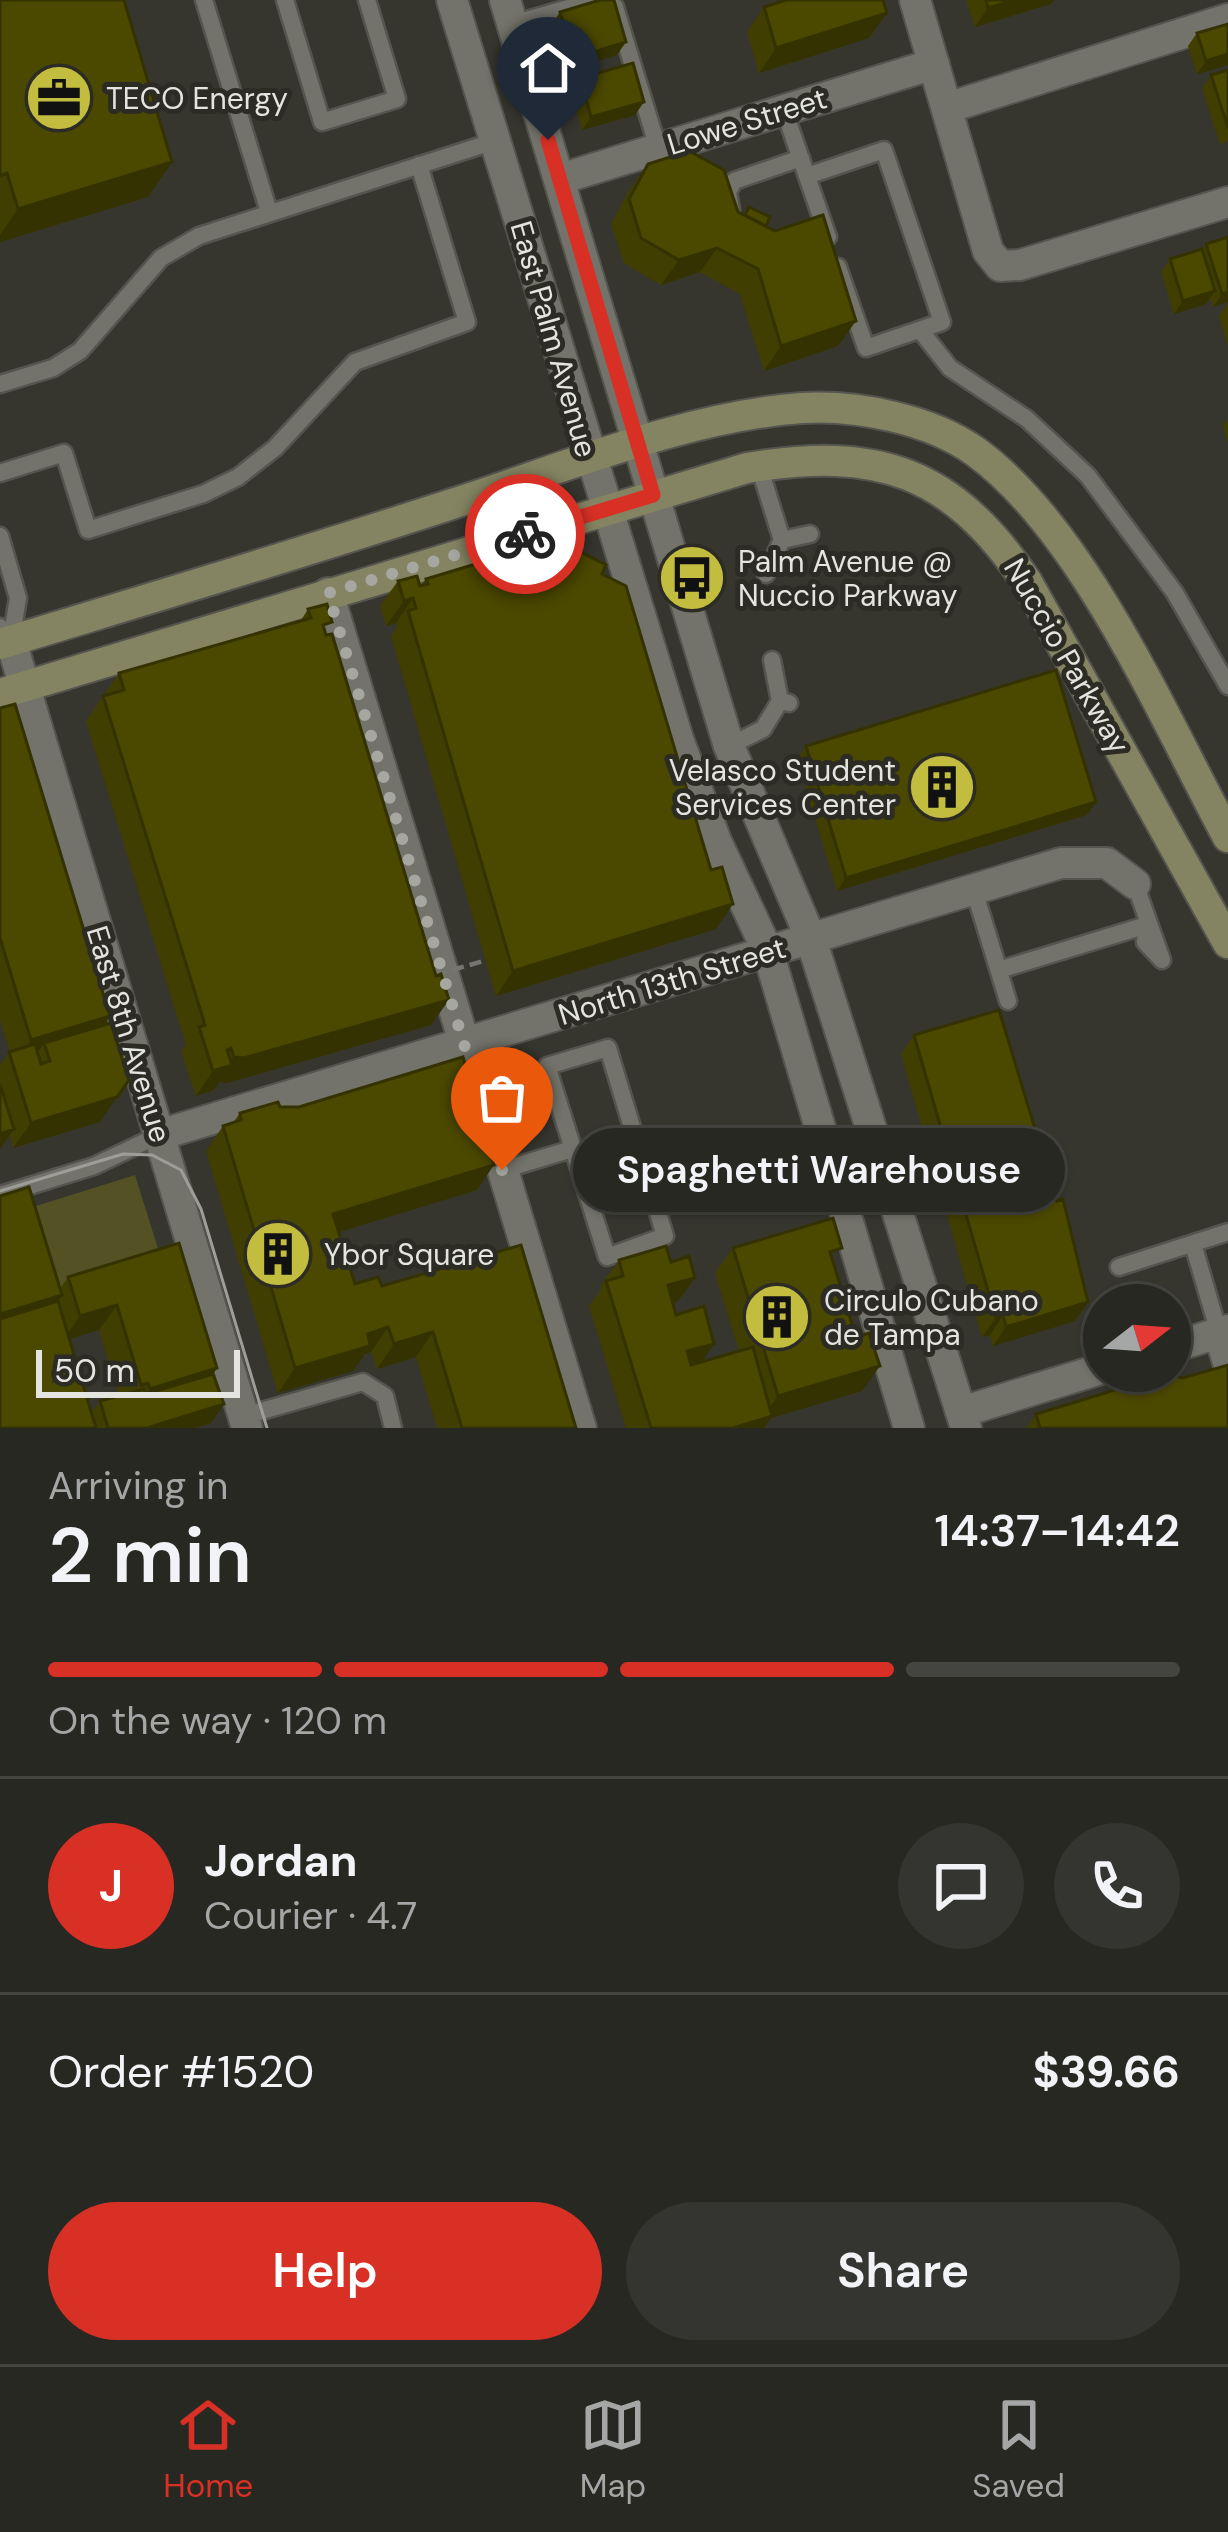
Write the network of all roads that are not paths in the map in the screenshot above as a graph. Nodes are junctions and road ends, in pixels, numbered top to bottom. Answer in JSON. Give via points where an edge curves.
{"nodes":[{"id":1,"x":204,"y":0,"type":"edge"},
{"id":2,"x":285,"y":0,"type":"edge"},
{"id":3,"x":367,"y":0,"type":"edge"},
{"id":4,"x":452,"y":0,"type":"edge"},
{"id":5,"x":597,"y":0,"type":"edge"},
{"id":6,"x":608,"y":0,"type":"edge"},
{"id":7,"x":915,"y":0,"type":"edge"},
{"id":8,"x":509,"y":12,"type":"edge"},
{"id":9,"x":1228,"y":19,"type":"edge"},
{"id":10,"x":934,"y":64,"type":"junction"},
{"id":11,"x":947,"y":108,"type":"junction"},
{"id":12,"x":784,"y":110,"type":"junction"},
{"id":13,"x":495,"y":141,"type":"junction"},
{"id":14,"x":658,"y":148,"type":"junction"},
{"id":15,"x":419,"y":165,"type":"junction"},
{"id":16,"x":804,"y":167,"type":"junction"},
{"id":17,"x":560,"y":178,"type":"junction"},
{"id":18,"x":1228,"y":202,"type":"edge"},
{"id":19,"x":269,"y":212,"type":"junction"},
{"id":20,"x":747,"y":227,"type":"edge"},
{"id":21,"x":920,"y":330,"type":"junction"},
{"id":22,"x":0,"y":384,"type":"edge"},
{"id":23,"x":637,"y":444,"type":"junction"},
{"id":24,"x":589,"y":460,"type":"junction"},
{"id":25,"x":759,"y":466,"type":"junction"},
{"id":26,"x":0,"y":473,"type":"edge"},
{"id":27,"x":653,"y":495,"type":"junction"},
{"id":28,"x":605,"y":511,"type":"junction"},
{"id":29,"x":810,"y":534,"type":"dead end"},
{"id":30,"x":0,"y":536,"type":"edge"},
{"id":31,"x":782,"y":540,"type":"junction"},
{"id":32,"x":4,"y":566,"type":"edge"},
{"id":33,"x":766,"y":574,"type":"dead end"},
{"id":34,"x":328,"y":593,"type":"junction"},
{"id":35,"x":4,"y":637,"type":"edge"},
{"id":36,"x":772,"y":659,"type":"dead end"},
{"id":37,"x":1228,"y":686,"type":"edge"},
{"id":38,"x":12,"y":690,"type":"edge"},
{"id":39,"x":729,"y":746,"type":"junction"},
{"id":40,"x":1228,"y":837,"type":"edge"},
{"id":41,"x":1135,"y":884,"type":"joint"},
{"id":42,"x":974,"y":890,"type":"junction"},
{"id":43,"x":811,"y":939,"type":"junction"},
{"id":44,"x":1228,"y":943,"type":"edge"},
{"id":45,"x":767,"y":952,"type":"junction"},
{"id":46,"x":999,"y":970,"type":"junction"},
{"id":47,"x":1008,"y":1001,"type":"dead end"},
{"id":48,"x":465,"y":1044,"type":"junction"},
{"id":49,"x":159,"y":1135,"type":"junction"},
{"id":50,"x":572,"y":1149,"type":"junction"},
{"id":51,"x":502,"y":1170,"type":"junction"},
{"id":52,"x":0,"y":1195,"type":"edge"},
{"id":53,"x":1228,"y":1232,"type":"edge"},
{"id":54,"x":1193,"y":1244,"type":"junction"},
{"id":55,"x":1119,"y":1268,"type":"dead end"},
{"id":56,"x":1225,"y":1342,"type":"edge"},
{"id":57,"x":1191,"y":1346,"type":"edge"},
{"id":58,"x":1083,"y":1376,"type":"edge"},
{"id":59,"x":964,"y":1420,"type":"edge"},
{"id":60,"x":245,"y":1422,"type":"edge"},
{"id":61,"x":393,"y":1428,"type":"edge"},
{"id":62,"x":581,"y":1428,"type":"edge"},
{"id":63,"x":909,"y":1428,"type":"edge"}],
"edges":[{"from":1,"to":19,"type":"lane"},
{"from":2,"to":3,"type":"lane","via":[[322,122],[397,99]]},
{"from":4,"to":13,"type":"street","name":"East Palm Avenue"},
{"from":5,"to":8,"type":"lane"},
{"from":6,"to":14,"type":"lane"},
{"from":7,"to":10,"type":"street"},
{"from":8,"to":17,"type":"street","name":"East Palm Avenue"},
{"from":9,"to":11,"type":"street"},
{"from":10,"to":11,"type":"street"},
{"from":10,"to":12,"type":"street","name":"Lowe Street"},
{"from":11,"to":18,"type":"street","via":[[988,250],[1000,266]]},
{"from":12,"to":14,"type":"street","name":"Lowe Street"},
{"from":12,"to":16,"type":"lane"},
{"from":13,"to":15,"type":"lane"},
{"from":13,"to":24,"type":"street","name":"East Palm Avenue"},
{"from":14,"to":17,"type":"street","name":"Lowe Street"},
{"from":15,"to":19,"type":"lane"},
{"from":15,"to":26,"type":"lane","via":[[467,322],[355,362],[275,448],[203,494],[88,530],[64,453]]},
{"from":16,"to":20,"type":"lane","via":[[734,181],[729,208]]},
{"from":16,"to":21,"type":"lane","via":[[813,223],[866,348]]},
{"from":16,"to":21,"type":"lane","via":[[884,150],[943,322]]},
{"from":17,"to":23,"type":"street","name":"East Palm Avenue"},
{"from":19,"to":22,"type":"lane","via":[[161,258],[80,351]]},
{"from":21,"to":37,"type":"lane","via":[[950,368],[1027,418],[1088,476],[1175,593]]},
{"from":23,"to":24,"type":"main road","name":"Nuccio Parkway"},
{"from":23,"to":27,"type":"street","name":"East Palm Avenue"},
{"from":23,"to":40,"type":"main road","name":"Nuccio Parkway","via":[[803,408],[920,424],[974,450],[1061,537]]},
{"from":24,"to":28,"type":"street","name":"East Palm Avenue"},
{"from":24,"to":35,"type":"main road","name":"Nuccio Parkway"},
{"from":25,"to":27,"type":"main road","name":"Nuccio Parkway"},
{"from":25,"to":31,"type":"lane"},
{"from":25,"to":44,"type":"main road","name":"Nuccio Parkway","via":[[890,465],[943,489],[995,534]]},
{"from":27,"to":28,"type":"main road","name":"Nuccio Parkway"},
{"from":27,"to":39,"type":"street","name":"East Palm Avenue"},
{"from":28,"to":34,"type":"main road","name":"Nuccio Parkway"},
{"from":28,"to":45,"type":"street","name":"East Palm Avenue","via":[[678,739]]},
{"from":29,"to":31,"type":"lane"},
{"from":30,"to":32,"type":"lane"},
{"from":31,"to":33,"type":"lane"},
{"from":32,"to":35,"type":"lane","via":[[18,598]]},
{"from":34,"to":38,"type":"main road","name":"Nuccio Parkway"},
{"from":34,"to":48,"type":"street"},
{"from":35,"to":38,"type":"street","name":"East 8th Avenue"},
{"from":36,"to":39,"type":"lane","via":[[785,702],[764,728]]},
{"from":38,"to":49,"type":"street","name":"East 8th Avenue"},
{"from":39,"to":43,"type":"street","name":"East Palm Avenue"},
{"from":41,"to":42,"type":"street","name":"North 13th Street","via":[[1118,867],[1083,859]]},
{"from":41,"to":46,"type":"lane","via":[[1147,925]]},
{"from":42,"to":43,"type":"street","name":"North 13th Street"},
{"from":42,"to":46,"type":"lane"},
{"from":43,"to":45,"type":"street","name":"North 13th Street"},
{"from":43,"to":59,"type":"street","name":"East Palm Avenue"},
{"from":45,"to":48,"type":"street","name":"North 13th Street"},
{"from":45,"to":63,"type":"street","name":"East Palm Avenue"},
{"from":46,"to":47,"type":"lane"},
{"from":48,"to":49,"type":"street","name":"North 13th Street"},
{"from":48,"to":51,"type":"street"},
{"from":49,"to":52,"type":"lane","name":"North 13th Street","via":[[94,1166]]},
{"from":49,"to":60,"type":"street","name":"East 8th Avenue"},
{"from":50,"to":50,"type":"lane","via":[[547,1066],[608,1048],[665,1236],[607,1257]]},
{"from":50,"to":51,"type":"lane"},
{"from":51,"to":62,"type":"street"},
{"from":53,"to":54,"type":"lane"},
{"from":54,"to":55,"type":"lane"},
{"from":54,"to":56,"type":"lane"},
{"from":56,"to":57,"type":"street"},
{"from":58,"to":59,"type":"street"},
{"from":60,"to":61,"type":"lane","via":[[363,1382],[386,1396]]}]}
